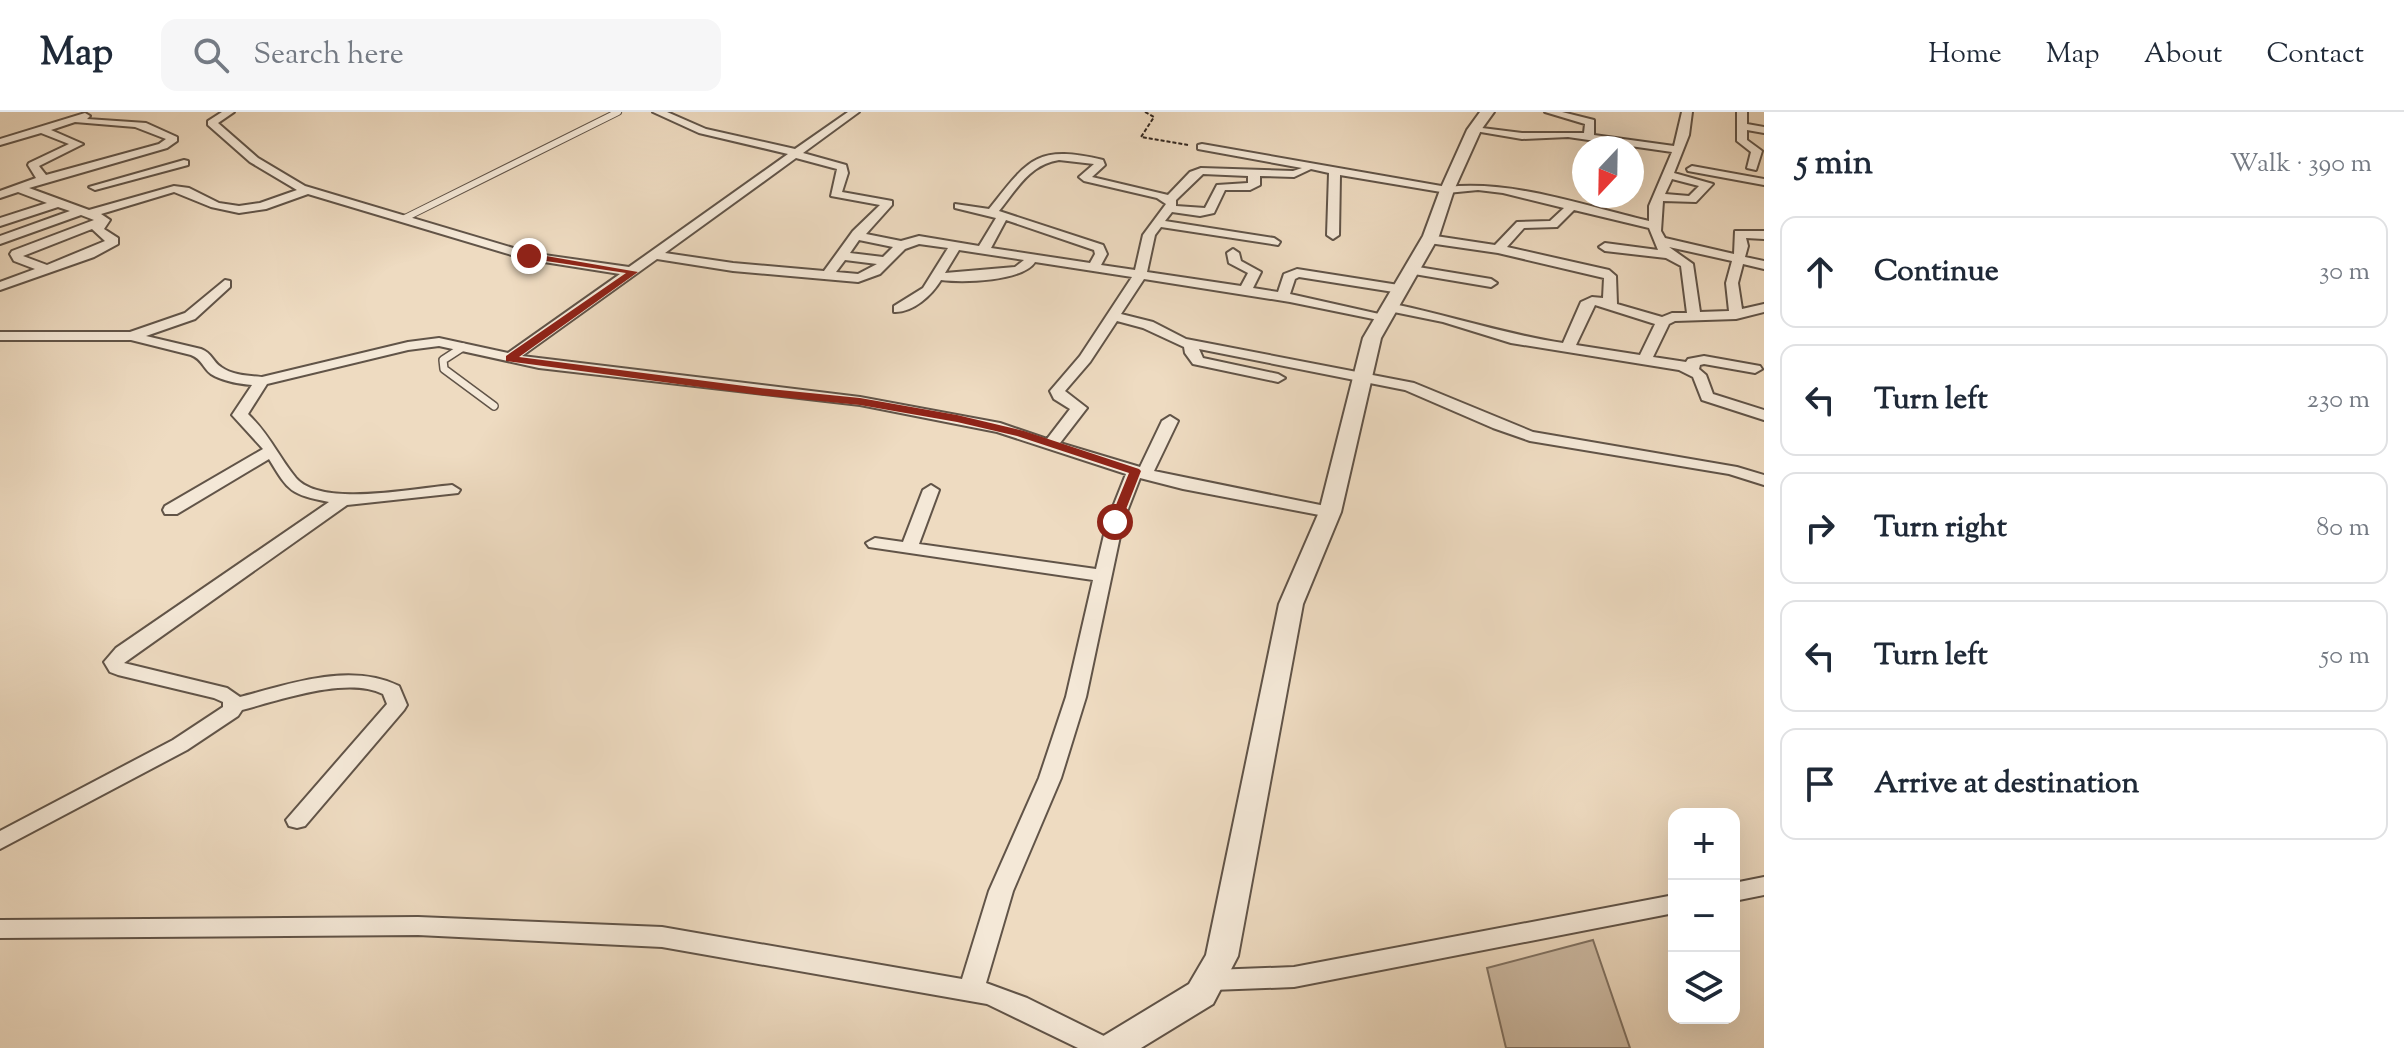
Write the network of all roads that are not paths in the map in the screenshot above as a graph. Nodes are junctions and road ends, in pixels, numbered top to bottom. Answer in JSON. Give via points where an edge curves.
{"nodes":[{"id":1,"x":99,"y":112,"type":"edge"},
{"id":2,"x":229,"y":112,"type":"edge"},
{"id":3,"x":618,"y":112,"type":"edge"},
{"id":4,"x":658,"y":112,"type":"edge"},
{"id":5,"x":854,"y":112,"type":"edge"},
{"id":6,"x":1687,"y":112,"type":"edge"},
{"id":7,"x":1742,"y":112,"type":"edge"},
{"id":8,"x":1558,"y":113,"type":"edge"},
{"id":9,"x":73,"y":119,"type":"junction"},
{"id":10,"x":1480,"y":121,"type":"edge"},
{"id":11,"x":7,"y":126,"type":"dead end"},
{"id":12,"x":1742,"y":126,"type":"junction"},
{"id":13,"x":1764,"y":130,"type":"edge"},
{"id":14,"x":35,"y":131,"type":"junction"},
{"id":15,"x":1530,"y":136,"type":"junction"},
{"id":16,"x":1579,"y":136,"type":"edge"},
{"id":17,"x":1589,"y":136,"type":"edge"},
{"id":18,"x":0,"y":142,"type":"edge"},
{"id":19,"x":1572,"y":146,"type":"edge"},
{"id":20,"x":1202,"y":147,"type":"road end"},
{"id":21,"x":154,"y":148,"type":"junction"},
{"id":22,"x":1644,"y":151,"type":"edge"},
{"id":23,"x":794,"y":153,"type":"junction"},
{"id":24,"x":1674,"y":161,"type":"junction"},
{"id":25,"x":184,"y":163,"type":"junction"},
{"id":26,"x":1310,"y":165,"type":"junction"},
{"id":27,"x":1752,"y":168,"type":"junction"},
{"id":28,"x":1335,"y":169,"type":"junction"},
{"id":29,"x":1254,"y":171,"type":"junction"},
{"id":30,"x":1764,"y":171,"type":"edge"},
{"id":31,"x":188,"y":177,"type":"dead end"},
{"id":32,"x":43,"y":179,"type":"junction"},
{"id":33,"x":1764,"y":182,"type":"edge"},
{"id":34,"x":95,"y":187,"type":"dead end"},
{"id":35,"x":20,"y":189,"type":"junction"},
{"id":36,"x":308,"y":190,"type":"junction"},
{"id":37,"x":1447,"y":190,"type":"junction"},
{"id":38,"x":0,"y":195,"type":"edge"},
{"id":39,"x":1658,"y":197,"type":"junction"},
{"id":40,"x":55,"y":204,"type":"junction"},
{"id":41,"x":1170,"y":204,"type":"junction"},
{"id":42,"x":959,"y":206,"type":"dead end"},
{"id":43,"x":1570,"y":208,"type":"junction"},
{"id":44,"x":84,"y":212,"type":"junction"},
{"id":45,"x":998,"y":214,"type":"junction"},
{"id":46,"x":405,"y":218,"type":"junction"},
{"id":47,"x":104,"y":220,"type":"junction"},
{"id":48,"x":0,"y":222,"type":"edge"},
{"id":49,"x":1158,"y":223,"type":"junction"},
{"id":50,"x":1655,"y":226,"type":"junction"},
{"id":51,"x":857,"y":234,"type":"junction"},
{"id":52,"x":1333,"y":235,"type":"dead end"},
{"id":53,"x":1764,"y":235,"type":"edge"},
{"id":54,"x":1429,"y":239,"type":"junction"},
{"id":55,"x":0,"y":240,"type":"edge"},
{"id":56,"x":1660,"y":241,"type":"junction"},
{"id":57,"x":1274,"y":242,"type":"dead end"},
{"id":58,"x":901,"y":245,"type":"junction"},
{"id":59,"x":956,"y":245,"type":"junction"},
{"id":60,"x":1605,"y":247,"type":"dead end"},
{"id":61,"x":984,"y":249,"type":"junction"},
{"id":62,"x":1498,"y":249,"type":"junction"},
{"id":63,"x":1233,"y":253,"type":"dead end"},
{"id":64,"x":656,"y":255,"type":"junction"},
{"id":65,"x":1671,"y":255,"type":"junction"},
{"id":66,"x":843,"y":256,"type":"junction"},
{"id":67,"x":1033,"y":256,"type":"junction"},
{"id":68,"x":1739,"y":258,"type":"junction"},
{"id":69,"x":885,"y":261,"type":"junction"},
{"id":70,"x":1764,"y":265,"type":"edge"},
{"id":71,"x":1094,"y":267,"type":"junction"},
{"id":72,"x":45,"y":269,"type":"junction"},
{"id":73,"x":634,"y":272,"type":"junction"},
{"id":74,"x":828,"y":275,"type":"junction"},
{"id":75,"x":1140,"y":275,"type":"junction"},
{"id":76,"x":938,"y":276,"type":"junction"},
{"id":77,"x":1491,"y":283,"type":"dead end"},
{"id":78,"x":225,"y":284,"type":"dead end"},
{"id":79,"x":0,"y":286,"type":"edge"},
{"id":80,"x":1244,"y":293,"type":"junction"},
{"id":81,"x":1396,"y":296,"type":"junction"},
{"id":82,"x":1283,"y":297,"type":"junction"},
{"id":83,"x":1610,"y":302,"type":"junction"},
{"id":84,"x":1764,"y":308,"type":"edge"},
{"id":85,"x":899,"y":309,"type":"dead end"},
{"id":86,"x":1736,"y":315,"type":"junction"},
{"id":87,"x":1113,"y":316,"type":"junction"},
{"id":88,"x":1694,"y":316,"type":"junction"},
{"id":89,"x":1663,"y":322,"type":"junction"},
{"id":90,"x":0,"y":336,"type":"edge"},
{"id":91,"x":131,"y":336,"type":"junction"},
{"id":92,"x":1191,"y":344,"type":"junction"},
{"id":93,"x":463,"y":347,"type":"junction"},
{"id":94,"x":1568,"y":348,"type":"junction"},
{"id":95,"x":510,"y":358,"type":"junction"},
{"id":96,"x":1644,"y":361,"type":"junction"},
{"id":97,"x":1692,"y":369,"type":"junction"},
{"id":98,"x":1755,"y":369,"type":"dead end"},
{"id":99,"x":1362,"y":374,"type":"junction"},
{"id":100,"x":1278,"y":378,"type":"dead end"},
{"id":101,"x":262,"y":381,"type":"junction"},
{"id":102,"x":494,"y":406,"type":"dead end"},
{"id":103,"x":1764,"y":415,"type":"edge"},
{"id":104,"x":1170,"y":421,"type":"dead end"},
{"id":105,"x":1051,"y":445,"type":"junction"},
{"id":106,"x":271,"y":451,"type":"junction"},
{"id":107,"x":1140,"y":473,"type":"junction"},
{"id":108,"x":1764,"y":480,"type":"edge"},
{"id":109,"x":452,"y":490,"type":"dead end"},
{"id":110,"x":931,"y":490,"type":"dead end"},
{"id":111,"x":343,"y":500,"type":"junction"},
{"id":112,"x":171,"y":510,"type":"dead end"},
{"id":113,"x":1330,"y":512,"type":"junction"},
{"id":114,"x":875,"y":543,"type":"dead end"},
{"id":115,"x":909,"y":549,"type":"junction"},
{"id":116,"x":1104,"y":576,"type":"junction"},
{"id":117,"x":234,"y":705,"type":"junction"},
{"id":118,"x":297,"y":820,"type":"dead end"},
{"id":119,"x":0,"y":841,"type":"edge"},
{"id":120,"x":1764,"y":886,"type":"edge"},
{"id":121,"x":1740,"y":891,"type":"edge"},
{"id":122,"x":1668,"y":905,"type":"edge"},
{"id":123,"x":0,"y":929,"type":"edge"},
{"id":124,"x":1212,"y":980,"type":"junction"},
{"id":125,"x":971,"y":991,"type":"junction"},
{"id":126,"x":1103,"y":1048,"type":"edge"},
{"id":127,"x":1112,"y":1048,"type":"edge"}],
"edges":[{"from":1,"to":9,"type":"street"},
{"from":2,"to":36,"type":"street","via":[[212,123],[254,160]]},
{"from":3,"to":46,"type":"lane"},
{"from":4,"to":23,"type":"street","via":[[703,131]]},
{"from":5,"to":23,"type":"street"},
{"from":6,"to":24,"type":"street"},
{"from":7,"to":12,"type":"street"},
{"from":8,"to":17,"type":"street","via":[[1590,122]]},
{"from":9,"to":14,"type":"street"},
{"from":9,"to":21,"type":"street","via":[[156,126],[173,139]]},
{"from":10,"to":15,"type":"street"},
{"from":10,"to":37,"type":"street"},
{"from":11,"to":14,"type":"street"},
{"from":12,"to":13,"type":"street"},
{"from":12,"to":27,"type":"street","via":[[1742,141],[1757,151]]},
{"from":14,"to":18,"type":"street"},
{"from":14,"to":32,"type":"street","via":[[78,144],[33,165]]},
{"from":15,"to":16,"type":"street"},
{"from":15,"to":19,"type":"street"},
{"from":20,"to":26,"type":"street"},
{"from":21,"to":25,"type":"street"},
{"from":21,"to":32,"type":"street"},
{"from":22,"to":24,"type":"street"},
{"from":23,"to":51,"type":"street","via":[[842,167],[835,194],[888,203]]},
{"from":23,"to":64,"type":"street"},
{"from":24,"to":27,"type":"street"},
{"from":24,"to":33,"type":"street"},
{"from":24,"to":39,"type":"street"},
{"from":24,"to":39,"type":"street","via":[[1707,184],[1692,200]]},
{"from":25,"to":31,"type":"street"},
{"from":25,"to":34,"type":"street"},
{"from":26,"to":28,"type":"street"},
{"from":26,"to":29,"type":"street","via":[[1294,174]]},
{"from":27,"to":30,"type":"street"},
{"from":28,"to":37,"type":"street"},
{"from":28,"to":52,"type":"street"},
{"from":29,"to":41,"type":"street","via":[[1196,172]]},
{"from":29,"to":41,"type":"street","via":[[1254,185],[1221,187],[1210,211]]},
{"from":32,"to":35,"type":"street"},
{"from":35,"to":38,"type":"street"},
{"from":35,"to":40,"type":"street"},
{"from":36,"to":44,"type":"street","via":[[231,210],[174,189]]},
{"from":36,"to":46,"type":"street"},
{"from":37,"to":43,"type":"street","via":[[1487,187]]},
{"from":37,"to":54,"type":"street"},
{"from":39,"to":50,"type":"street"},
{"from":40,"to":44,"type":"street"},
{"from":40,"to":48,"type":"street"},
{"from":41,"to":45,"type":"street","via":[[1085,177],[1099,162],[1053,155],[1022,172]]},
{"from":41,"to":49,"type":"street"},
{"from":42,"to":45,"type":"street"},
{"from":43,"to":50,"type":"street"},
{"from":43,"to":62,"type":"street","via":[[1553,224],[1521,225]]},
{"from":44,"to":47,"type":"street"},
{"from":44,"to":55,"type":"street"},
{"from":45,"to":61,"type":"street"},
{"from":45,"to":71,"type":"street","via":[[1099,248]]},
{"from":46,"to":73,"type":"street","via":[[529,256]]},
{"from":47,"to":72,"type":"street","via":[[97,230],[114,241]]},
{"from":47,"to":72,"type":"street","via":[[16,254]]},
{"from":49,"to":57,"type":"street"},
{"from":49,"to":75,"type":"street","via":[[1145,243]]},
{"from":50,"to":56,"type":"street"},
{"from":51,"to":58,"type":"street"},
{"from":51,"to":66,"type":"street"},
{"from":53,"to":68,"type":"street","via":[[1739,234]]},
{"from":54,"to":62,"type":"street"},
{"from":54,"to":81,"type":"street"},
{"from":56,"to":65,"type":"street"},
{"from":56,"to":68,"type":"street"},
{"from":58,"to":59,"type":"street","via":[[919,240]]},
{"from":58,"to":69,"type":"street"},
{"from":59,"to":61,"type":"street"},
{"from":59,"to":76,"type":"street"},
{"from":60,"to":65,"type":"street"},
{"from":61,"to":67,"type":"street"},
{"from":62,"to":83,"type":"street","via":[[1605,273],[1610,276]]},
{"from":63,"to":80,"type":"street","via":[[1235,263],[1255,272]]},
{"from":64,"to":73,"type":"street"},
{"from":64,"to":74,"type":"street"},
{"from":65,"to":88,"type":"street","via":[[1687,264]]},
{"from":66,"to":69,"type":"street"},
{"from":66,"to":74,"type":"street"},
{"from":67,"to":71,"type":"street"},
{"from":67,"to":76,"type":"street","via":[[1018,271]]},
{"from":68,"to":70,"type":"street"},
{"from":68,"to":86,"type":"street","via":[[1732,283]]},
{"from":69,"to":74,"type":"street","via":[[867,277]]},
{"from":71,"to":75,"type":"street"},
{"from":72,"to":79,"type":"street"},
{"from":73,"to":95,"type":"street"},
{"from":75,"to":80,"type":"street"},
{"from":75,"to":87,"type":"street"},
{"from":76,"to":85,"type":"street","via":[[928,291]]},
{"from":77,"to":81,"type":"street"},
{"from":78,"to":91,"type":"street","via":[[190,316]]},
{"from":80,"to":82,"type":"street"},
{"from":81,"to":82,"type":"street"},
{"from":81,"to":82,"type":"street","via":[[1297,273],[1289,277]]},
{"from":81,"to":94,"type":"street","via":[[1502,337]]},
{"from":81,"to":99,"type":"street","via":[[1372,338]]},
{"from":83,"to":89,"type":"street","via":[[1615,309]]},
{"from":83,"to":94,"type":"street","via":[[1586,305]]},
{"from":84,"to":86,"type":"street"},
{"from":86,"to":88,"type":"street"},
{"from":87,"to":92,"type":"street"},
{"from":87,"to":105,"type":"street","via":[[1057,391],[1079,408]]},
{"from":88,"to":89,"type":"street"},
{"from":89,"to":96,"type":"street"},
{"from":90,"to":91,"type":"street"},
{"from":91,"to":101,"type":"street","via":[[196,352],[215,370]]},
{"from":92,"to":99,"type":"street"},
{"from":92,"to":100,"type":"street","via":[[1198,361]]},
{"from":93,"to":95,"type":"street"},
{"from":93,"to":101,"type":"street","via":[[439,342],[408,346]]},
{"from":93,"to":102,"type":"lane","via":[[443,360],[444,369]]},
{"from":94,"to":96,"type":"street"},
{"from":95,"to":105,"type":"street","via":[[910,409]]},
{"from":96,"to":97,"type":"street"},
{"from":97,"to":98,"type":"street","via":[[1693,362],[1704,360]]},
{"from":97,"to":103,"type":"street","via":[[1702,379],[1707,397]]},
{"from":99,"to":108,"type":"street","via":[[1432,394],[1530,436]]},
{"from":99,"to":113,"type":"street"},
{"from":101,"to":106,"type":"street","via":[[240,415]]},
{"from":104,"to":107,"type":"street"},
{"from":105,"to":107,"type":"street"},
{"from":106,"to":111,"type":"street","via":[[303,492]]},
{"from":106,"to":112,"type":"street"},
{"from":107,"to":113,"type":"street"},
{"from":107,"to":116,"type":"street","via":[[1115,522]]},
{"from":109,"to":111,"type":"street"},
{"from":110,"to":115,"type":"street"},
{"from":111,"to":117,"type":"street","via":[[114,662],[125,671],[220,693]]},
{"from":113,"to":124,"type":"street","via":[[1291,604],[1222,956]]},
{"from":114,"to":115,"type":"street"},
{"from":115,"to":116,"type":"street"},
{"from":116,"to":125,"type":"street","via":[[1076,697],[1050,778],[1001,891]]},
{"from":117,"to":118,"type":"street","via":[[361,680],[379,682],[398,696],[384,722]]},
{"from":117,"to":119,"type":"street","via":[[180,745]]},
{"from":120,"to":121,"type":"street"},
{"from":122,"to":124,"type":"street","via":[[1294,977]]},
{"from":123,"to":125,"type":"street","via":[[418,926],[662,937]]},
{"from":124,"to":127,"type":"street","via":[[1201,994]]},
{"from":125,"to":126,"type":"street","via":[[1018,1005]]}]}
